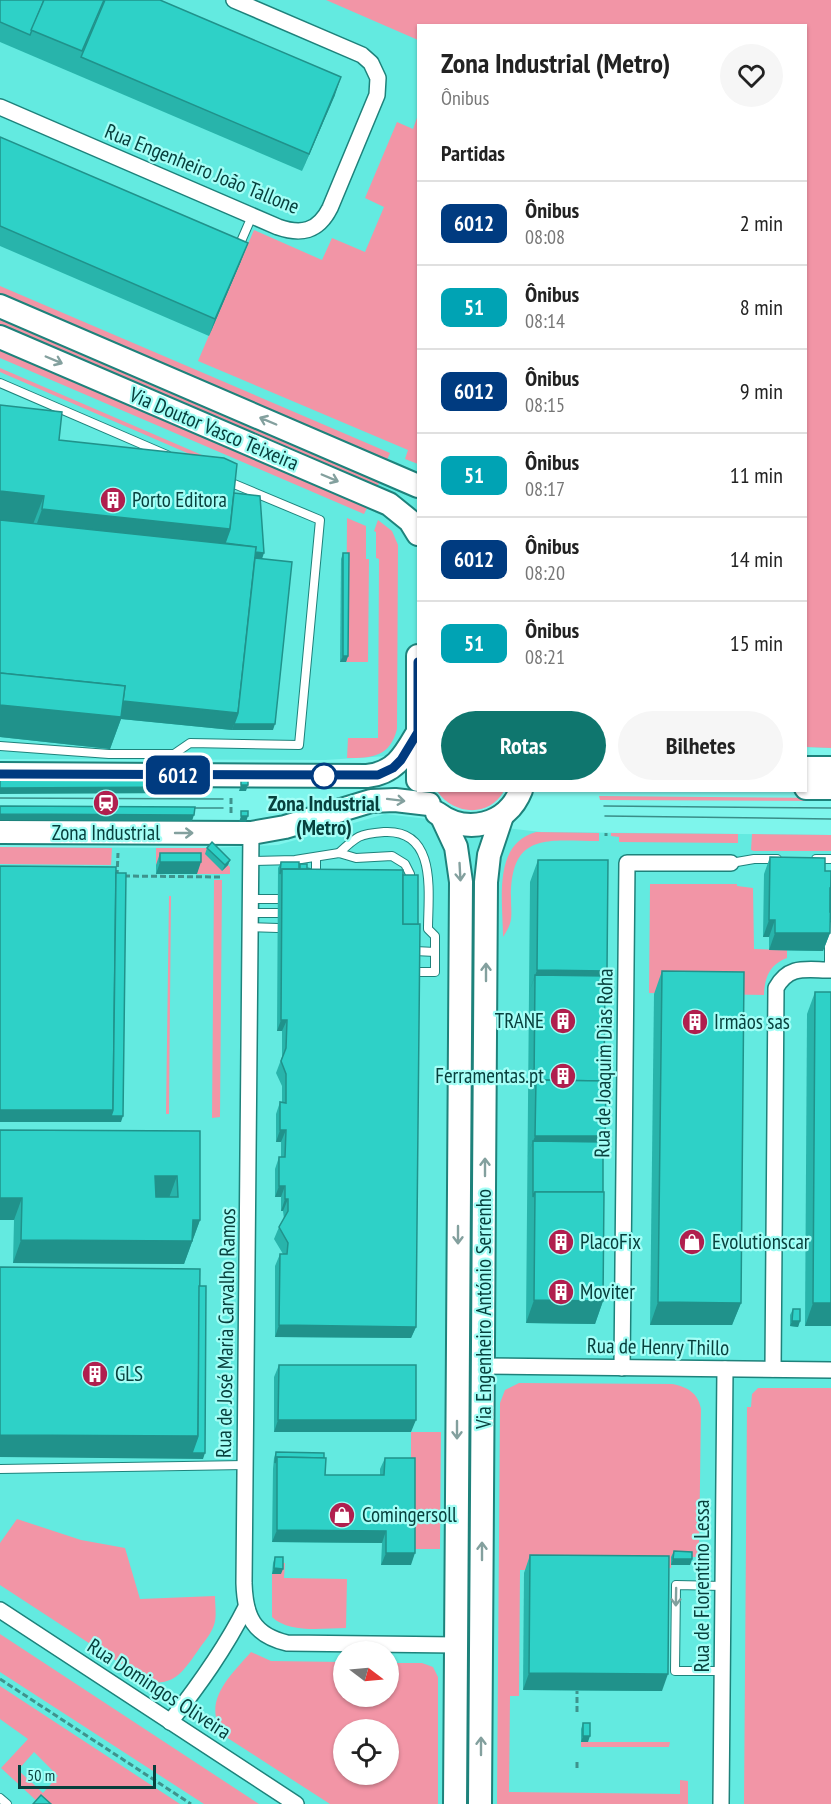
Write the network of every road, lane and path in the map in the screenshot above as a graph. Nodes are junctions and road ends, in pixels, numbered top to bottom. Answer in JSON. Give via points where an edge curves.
{"nodes":[{"id":1,"x":234,"y":0,"type":"edge"},
{"id":2,"x":0,"y":107,"type":"edge"},
{"id":3,"x":252,"y":216,"type":"junction"},
{"id":4,"x":239,"y":246,"type":"edge"},
{"id":5,"x":0,"y":306,"type":"edge"},
{"id":6,"x":0,"y":337,"type":"edge"},
{"id":7,"x":0,"y":383,"type":"edge"},
{"id":8,"x":178,"y":459,"type":"edge"},
{"id":9,"x":221,"y":478,"type":"edge"},
{"id":10,"x":417,"y":486,"type":"edge"},
{"id":11,"x":417,"y":532,"type":"edge"},
{"id":12,"x":417,"y":734,"type":"edge"},
{"id":13,"x":0,"y":746,"type":"edge"},
{"id":14,"x":807,"y":768,"type":"edge"},
{"id":15,"x":831,"y":768,"type":"edge"},
{"id":16,"x":0,"y":774,"type":"edge"},
{"id":17,"x":807,"y":788,"type":"edge"},
{"id":18,"x":831,"y":788,"type":"edge"},
{"id":19,"x":536,"y":792,"type":"edge"},
{"id":20,"x":231,"y":794,"type":"dead end"},
{"id":21,"x":513,"y":802,"type":"edge"},
{"id":22,"x":431,"y":804,"type":"edge"},
{"id":23,"x":231,"y":814,"type":"dead end"},
{"id":24,"x":0,"y":831,"type":"edge"},
{"id":25,"x":251,"y":833,"type":"junction"},
{"id":26,"x":118,"y":848,"type":"dead end"},
{"id":27,"x":339,"y":853,"type":"junction"},
{"id":28,"x":316,"y":857,"type":"junction"},
{"id":29,"x":787,"y":859,"type":"edge"},
{"id":30,"x":809,"y":859,"type":"edge"},
{"id":31,"x":831,"y":859,"type":"edge"},
{"id":32,"x":250,"y":861,"type":"junction"},
{"id":33,"x":731,"y":863,"type":"joint"},
{"id":34,"x":222,"y":877,"type":"dead end"},
{"id":35,"x":316,"y":880,"type":"edge"},
{"id":36,"x":410,"y":891,"type":"edge"},
{"id":37,"x":278,"y":899,"type":"dead end"},
{"id":38,"x":420,"y":900,"type":"edge"},
{"id":39,"x":429,"y":900,"type":"junction"},
{"id":40,"x":250,"y":913,"type":"junction"},
{"id":41,"x":278,"y":913,"type":"dead end"},
{"id":42,"x":418,"y":914,"type":"edge"},
{"id":43,"x":428,"y":914,"type":"junction"},
{"id":44,"x":829,"y":918,"type":"edge"},
{"id":45,"x":278,"y":928,"type":"dead end"},
{"id":46,"x":418,"y":929,"type":"edge"},
{"id":47,"x":428,"y":929,"type":"junction"},
{"id":48,"x":415,"y":951,"type":"edge"},
{"id":49,"x":435,"y":952,"type":"junction"},
{"id":50,"x":830,"y":970,"type":"edge"},
{"id":51,"x":415,"y":972,"type":"edge"},
{"id":52,"x":484,"y":1366,"type":"junction"},
{"id":53,"x":622,"y":1368,"type":"junction"},
{"id":54,"x":725,"y":1369,"type":"junction"},
{"id":55,"x":773,"y":1369,"type":"junction"},
{"id":56,"x":831,"y":1370,"type":"edge"},
{"id":57,"x":245,"y":1466,"type":"junction"},
{"id":58,"x":0,"y":1469,"type":"edge"},
{"id":59,"x":723,"y":1586,"type":"junction"},
{"id":60,"x":246,"y":1607,"type":"junction"},
{"id":61,"x":0,"y":1610,"type":"edge"},
{"id":62,"x":456,"y":1645,"type":"junction"},
{"id":63,"x":722,"y":1671,"type":"junction"},
{"id":64,"x":0,"y":1679,"type":"edge"},
{"id":65,"x":578,"y":1690,"type":"dead end"},
{"id":66,"x":577,"y":1712,"type":"dead end"},
{"id":67,"x":170,"y":1722,"type":"junction"},
{"id":68,"x":577,"y":1761,"type":"dead end"},
{"id":69,"x":577,"y":1771,"type":"dead end"},
{"id":70,"x":0,"y":1798,"type":"edge"},
{"id":71,"x":6,"y":1804,"type":"edge"},
{"id":72,"x":191,"y":1804,"type":"edge"},
{"id":73,"x":296,"y":1804,"type":"edge"},
{"id":74,"x":455,"y":1804,"type":"edge"},
{"id":75,"x":480,"y":1804,"type":"edge"},
{"id":76,"x":721,"y":1804,"type":"edge"}],
"edges":[{"from":1,"to":3,"type":"street","name":"Rua Engenheiro João Tallone","via":[[362,55],[373,67],[379,84],[373,109],[321,222],[295,231]]},
{"from":2,"to":3,"type":"street","name":"Rua Engenheiro João Tallone"},
{"from":3,"to":4,"type":"lane"},
{"from":10,"to":5,"type":"main road","name":"Via Doutor Vasco Teixeira","one_way":true},
{"from":6,"to":11,"type":"main road","name":"Via Doutor Vasco Teixeira","one_way":true,"via":[[389,504],[410,521]]},
{"from":7,"to":8,"type":"lane"},
{"from":9,"to":13,"type":"lane","via":[[320,520],[299,745],[189,743],[174,754]]},
{"from":12,"to":16,"type":"main road","via":[[393,768],[368,776]]},
{"from":14,"to":15,"type":"main road"},
{"from":17,"to":18,"type":"main road"},
{"from":19,"to":21,"type":"main road"},
{"from":20,"to":23,"type":"path"},
{"from":21,"to":22,"type":"main road","via":[[490,822],[469,825],[454,823]]},
{"from":52,"to":21,"type":"main road","name":"Via Engenheiro António Serrenho","one_way":true,"via":[[486,882],[489,855]]},
{"from":25,"to":22,"type":"main road","one_way":true,"via":[[371,801]]},
{"from":22,"to":62,"type":"main road","name":"Via Engenheiro António Serrenho","one_way":true,"via":[[456,847],[461,882]]},
{"from":24,"to":25,"type":"main road","one_way":true},
{"from":25,"to":32,"type":"street","name":"Rua de José Maria Carvalho Ramos"},
{"from":26,"to":34,"type":"path","via":[[117,876]]},
{"from":27,"to":28,"type":"lane"},
{"from":27,"to":36,"type":"lane","via":[[356,858],[392,856],[401,860],[410,874]]},
{"from":27,"to":39,"type":"lane","via":[[356,837],[388,832],[410,839],[420,848],[426,862]]},
{"from":28,"to":32,"type":"lane"},
{"from":28,"to":35,"type":"lane"},
{"from":29,"to":33,"type":"lane"},
{"from":30,"to":31,"type":"lane"},
{"from":32,"to":40,"type":"street","name":"Rua de José Maria Carvalho Ramos"},
{"from":33,"to":53,"type":"street","name":"Rua de Joaquim Dias Roha","via":[[627,863]]},
{"from":37,"to":40,"type":"lane"},
{"from":38,"to":39,"type":"lane"},
{"from":39,"to":43,"type":"lane"},
{"from":40,"to":41,"type":"lane"},
{"from":40,"to":45,"type":"lane"},
{"from":40,"to":57,"type":"street","name":"Rua de José Maria Carvalho Ramos"},
{"from":42,"to":43,"type":"lane"},
{"from":43,"to":47,"type":"lane"},
{"from":44,"to":50,"type":"lane"},
{"from":46,"to":47,"type":"lane"},
{"from":47,"to":49,"type":"lane","via":[[435,936]]},
{"from":48,"to":49,"type":"lane"},
{"from":49,"to":51,"type":"lane","via":[[435,972]]},
{"from":50,"to":55,"type":"street","via":[[798,969],[789,972],[776,988]]},
{"from":52,"to":53,"type":"street","name":"Rua de Henry Thillo"},
{"from":75,"to":52,"type":"main road","name":"Via Engenheiro António Serrenho","one_way":true},
{"from":53,"to":54,"type":"street","name":"Rua de Henry Thillo"},
{"from":54,"to":55,"type":"street","name":"Rua de Henry Thillo"},
{"from":54,"to":59,"type":"street","name":"Rua de Florentino Lessa"},
{"from":55,"to":56,"type":"street","name":"Rua de Henry Thillo"},
{"from":57,"to":58,"type":"lane"},
{"from":57,"to":60,"type":"street","name":"Rua de José Maria Carvalho Ramos"},
{"from":59,"to":63,"type":"street","name":"Rua de Florentino Lessa"},
{"from":59,"to":63,"type":"lane","one_way":true,"via":[[676,1585],[675,1671]]},
{"from":60,"to":62,"type":"street","name":"Rua de José Maria Carvalho Ramos","via":[[252,1622],[264,1635],[287,1643]]},
{"from":60,"to":67,"type":"street","via":[[197,1688]]},
{"from":61,"to":67,"type":"street","name":"Rua Domingos Oliveira"},
{"from":62,"to":74,"type":"main road","name":"Via Engenheiro António Serrenho"},
{"from":63,"to":76,"type":"street","name":"Rua de Florentino Lessa"},
{"from":64,"to":72,"type":"path"},
{"from":65,"to":66,"type":"path"},
{"from":67,"to":73,"type":"street","name":"Rua Domingos Oliveira"},
{"from":68,"to":69,"type":"path"},
{"from":70,"to":71,"type":"lane"}]}
